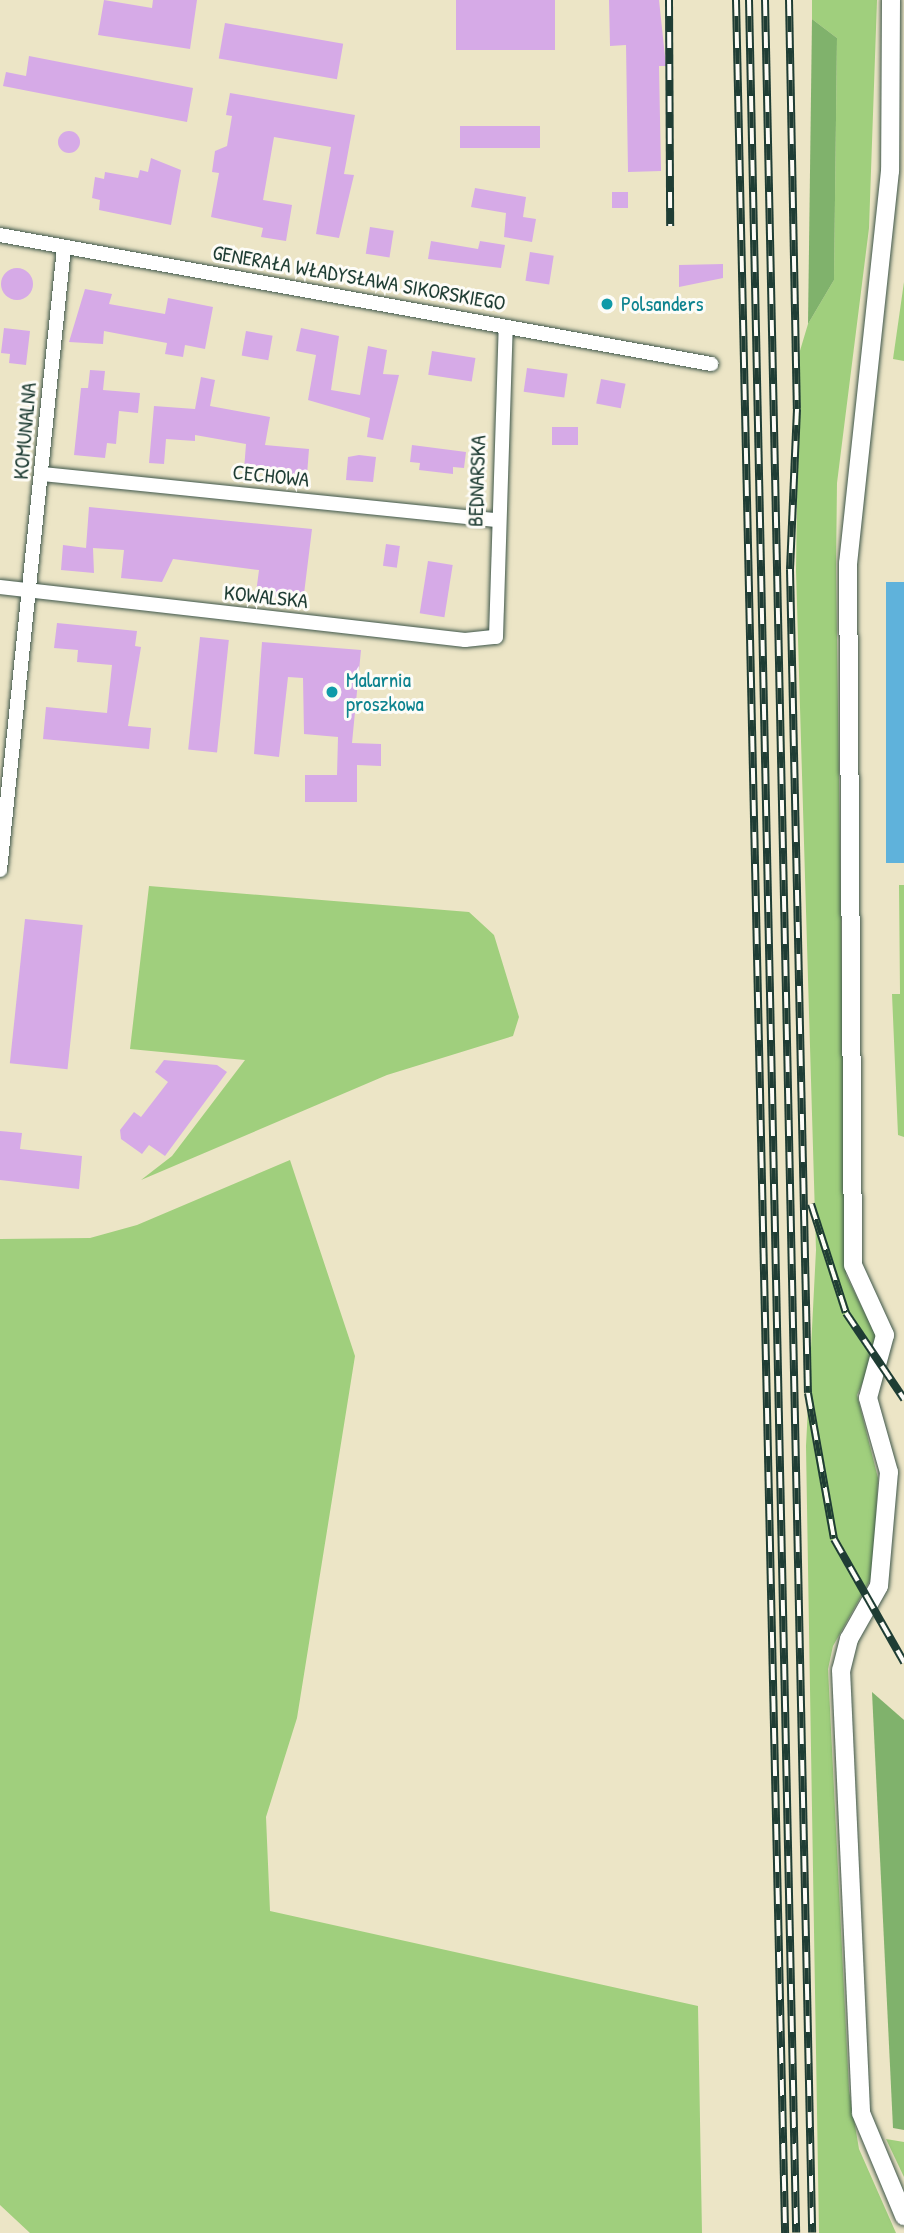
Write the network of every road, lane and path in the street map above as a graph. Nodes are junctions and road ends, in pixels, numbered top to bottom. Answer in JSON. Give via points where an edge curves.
{"nodes":[{"id":1,"x":891,"y":0,"type":"edge"},
{"id":2,"x":0,"y":235,"type":"edge"},
{"id":3,"x":64,"y":247,"type":"junction"},
{"id":4,"x":506,"y":327,"type":"junction"},
{"id":5,"x":711,"y":364,"type":"dead end"},
{"id":6,"x":42,"y":474,"type":"junction"},
{"id":7,"x":497,"y":520,"type":"junction"},
{"id":8,"x":0,"y":587,"type":"edge"},
{"id":9,"x":32,"y":592,"type":"junction"},
{"id":10,"x":496,"y":637,"type":"joint"},
{"id":11,"x":5,"y":779,"type":"edge"},
{"id":12,"x":0,"y":870,"type":"edge"},
{"id":13,"x":904,"y":2216,"type":"edge"}],
"edges":[{"from":1,"to":13,"type":"street","via":[[890,171],[848,563],[853,1265],[885,1335],[869,1398],[889,1472],[879,1586],[849,1639],[841,1670],[861,2113]]},
{"from":2,"to":3,"type":"street","name":"GENERAŁA WŁADYSŁAWA SIKORSKIEGO"},
{"from":3,"to":4,"type":"street","name":"GENERAŁA WŁADYSŁAWA SIKORSKIEGO"},
{"from":3,"to":6,"type":"street","name":"KOMUNALNA"},
{"from":4,"to":5,"type":"street","name":"GENERAŁA WŁADYSŁAWA SIKORSKIEGO"},
{"from":4,"to":7,"type":"street","name":"BEDNARSKA"},
{"from":6,"to":7,"type":"street","name":"CECHOWA"},
{"from":6,"to":9,"type":"street","name":"KOMUNALNA"},
{"from":7,"to":10,"type":"street","name":"BEDNARSKA"},
{"from":8,"to":9,"type":"street","name":"KOWALSKA"},
{"from":9,"to":10,"type":"street","name":"KOWALSKA","via":[[465,640]]},
{"from":9,"to":11,"type":"street","name":"KOMUNALNA"},
{"from":11,"to":12,"type":"street","name":"KOMUNALNA"}]}
